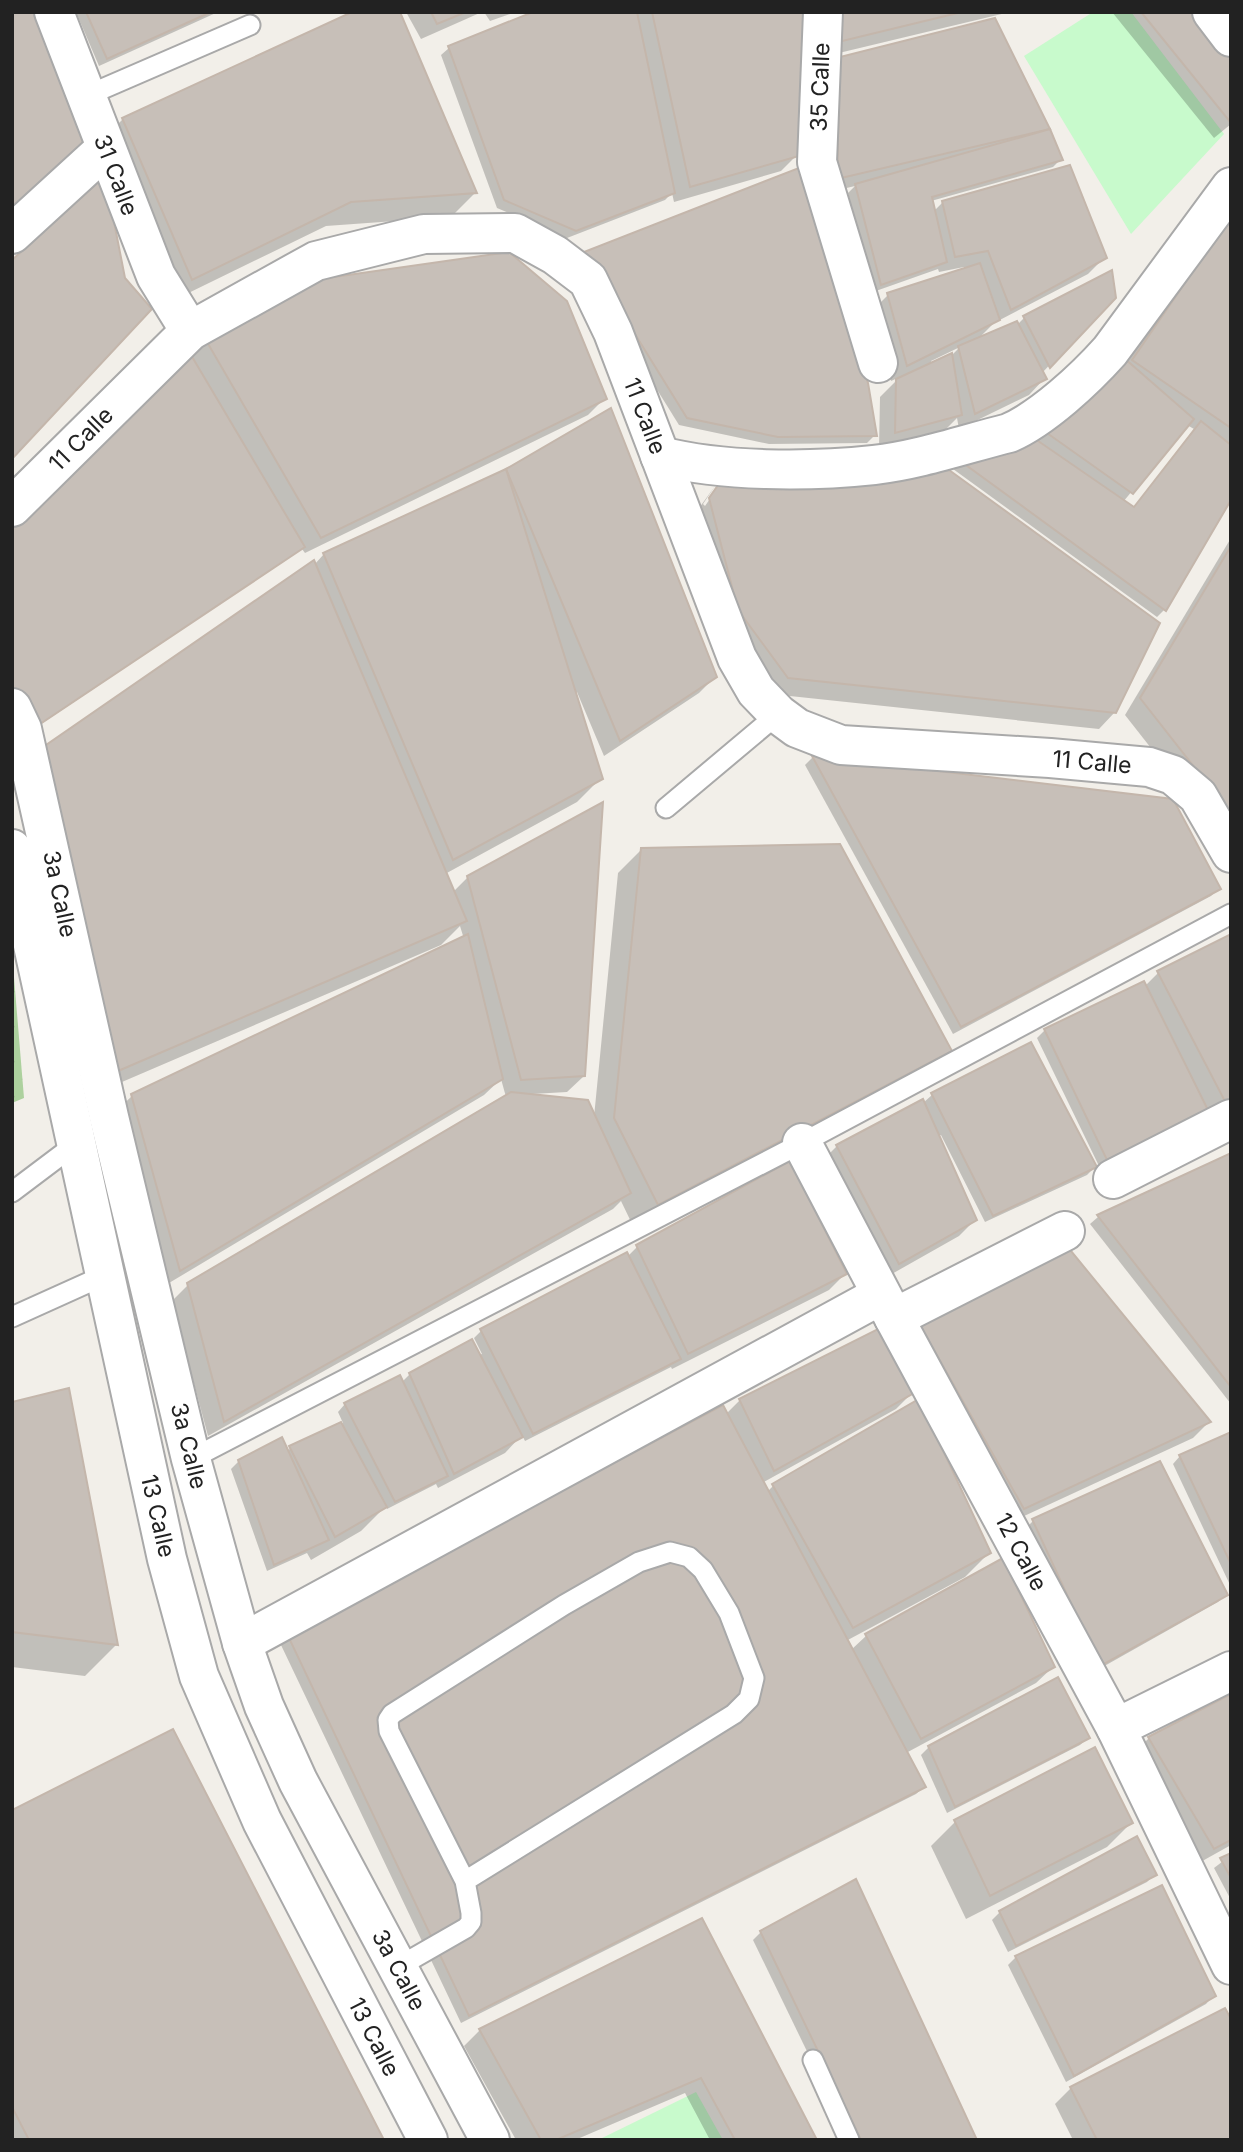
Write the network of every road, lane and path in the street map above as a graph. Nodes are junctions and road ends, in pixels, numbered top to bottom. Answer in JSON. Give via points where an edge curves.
{"nodes":[{"id":1,"x":54,"y":12,"type":"edge"},
{"id":2,"x":823,"y":12,"type":"edge"},
{"id":3,"x":1212,"y":12,"type":"edge"},
{"id":4,"x":250,"y":25,"type":"dead end"},
{"id":5,"x":1231,"y":37,"type":"edge"},
{"id":6,"x":86,"y":96,"type":"junction"},
{"id":7,"x":106,"y":148,"type":"junction"},
{"id":8,"x":1231,"y":187,"type":"edge"},
{"id":9,"x":12,"y":234,"type":"edge"},
{"id":10,"x":190,"y":331,"type":"junction"},
{"id":11,"x":878,"y":363,"type":"dead end"},
{"id":12,"x":660,"y":456,"type":"junction"},
{"id":13,"x":12,"y":507,"type":"edge"},
{"id":14,"x":12,"y":708,"type":"edge"},
{"id":15,"x":778,"y":714,"type":"junction"},
{"id":16,"x":666,"y":808,"type":"dead end"},
{"id":17,"x":25,"y":852,"type":"edge"},
{"id":18,"x":1231,"y":853,"type":"edge"},
{"id":19,"x":1231,"y":914,"type":"edge"},
{"id":20,"x":109,"y":1118,"type":"junction"},
{"id":21,"x":1231,"y":1119,"type":"edge"},
{"id":22,"x":77,"y":1143,"type":"junction"},
{"id":23,"x":802,"y":1143,"type":"junction"},
{"id":24,"x":1113,"y":1179,"type":"dead end"},
{"id":25,"x":12,"y":1192,"type":"edge"},
{"id":26,"x":1065,"y":1231,"type":"dead end"},
{"id":27,"x":105,"y":1275,"type":"junction"},
{"id":28,"x":887,"y":1306,"type":"junction"},
{"id":29,"x":12,"y":1317,"type":"edge"},
{"id":30,"x":191,"y":1459,"type":"junction"},
{"id":31,"x":242,"y":1643,"type":"junction"},
{"id":32,"x":1231,"y":1671,"type":"edge"},
{"id":33,"x":1116,"y":1728,"type":"junction"},
{"id":34,"x":352,"y":1880,"type":"junction"},
{"id":35,"x":465,"y":1881,"type":"junction"},
{"id":36,"x":306,"y":1905,"type":"junction"},
{"id":37,"x":1231,"y":1965,"type":"edge"},
{"id":38,"x":398,"y":1968,"type":"junction"},
{"id":39,"x":813,"y":2060,"type":"dead end"},
{"id":40,"x":428,"y":2140,"type":"edge"},
{"id":41,"x":490,"y":2140,"type":"edge"},
{"id":42,"x":849,"y":2140,"type":"edge"}],
"edges":[{"from":1,"to":6,"type":"street","name":"31 Calle"},
{"from":2,"to":11,"type":"street","name":"35 Calle","via":[[817,162]]},
{"from":3,"to":5,"type":"street"},
{"from":4,"to":6,"type":"lane"},
{"from":6,"to":7,"type":"street","name":"31 Calle"},
{"from":7,"to":9,"type":"street"},
{"from":7,"to":10,"type":"street","name":"31 Calle","via":[[156,276]]},
{"from":8,"to":12,"type":"street","via":[[1110,351],[1019,429],[873,465],[707,466]]},
{"from":10,"to":12,"type":"street","name":"11 Calle","via":[[316,261],[424,234],[515,233],[588,280]]},
{"from":10,"to":13,"type":"street","name":"11 Calle"},
{"from":12,"to":15,"type":"street","name":"11 Calle","via":[[737,658],[756,691]]},
{"from":14,"to":17,"type":"street","name":"3a Calle","via":[[22,729]]},
{"from":15,"to":16,"type":"lane"},
{"from":15,"to":18,"type":"street","name":"11 Calle","via":[[797,728],[841,745],[1149,767],[1173,775],[1198,796]]},
{"from":17,"to":20,"type":"street","name":"3a Calle"},
{"from":17,"to":22,"type":"street","name":"13 Calle"},
{"from":19,"to":23,"type":"lane"},
{"from":20,"to":22,"type":"lane"},
{"from":20,"to":30,"type":"street","name":"3a Calle"},
{"from":21,"to":24,"type":"street"},
{"from":22,"to":25,"type":"lane"},
{"from":22,"to":27,"type":"street","name":"13 Calle"},
{"from":23,"to":28,"type":"street","name":"12 Calle"},
{"from":23,"to":30,"type":"lane"},
{"from":26,"to":28,"type":"street"},
{"from":27,"to":29,"type":"lane"},
{"from":27,"to":36,"type":"street","name":"13 Calle","via":[[167,1559],[199,1675],[262,1821]]},
{"from":28,"to":31,"type":"street"},
{"from":28,"to":33,"type":"street","name":"12 Calle"},
{"from":30,"to":31,"type":"street","name":"3a Calle"},
{"from":31,"to":34,"type":"street","name":"3a Calle","via":[[298,1781]]},
{"from":32,"to":33,"type":"street"},
{"from":33,"to":37,"type":"street","name":"12 Calle"},
{"from":34,"to":36,"type":"street"},
{"from":34,"to":38,"type":"street","name":"3a Calle"},
{"from":35,"to":35,"type":"lane","via":[[734,1714],[749,1699],[754,1678],[729,1613],[703,1570],[689,1557],[670,1552],[639,1562],[392,1714],[389,1731]]},
{"from":35,"to":38,"type":"lane","via":[[471,1922]]},
{"from":36,"to":40,"type":"street","name":"13 Calle"},
{"from":38,"to":41,"type":"street","name":"3a Calle"},
{"from":39,"to":42,"type":"lane"}]}
